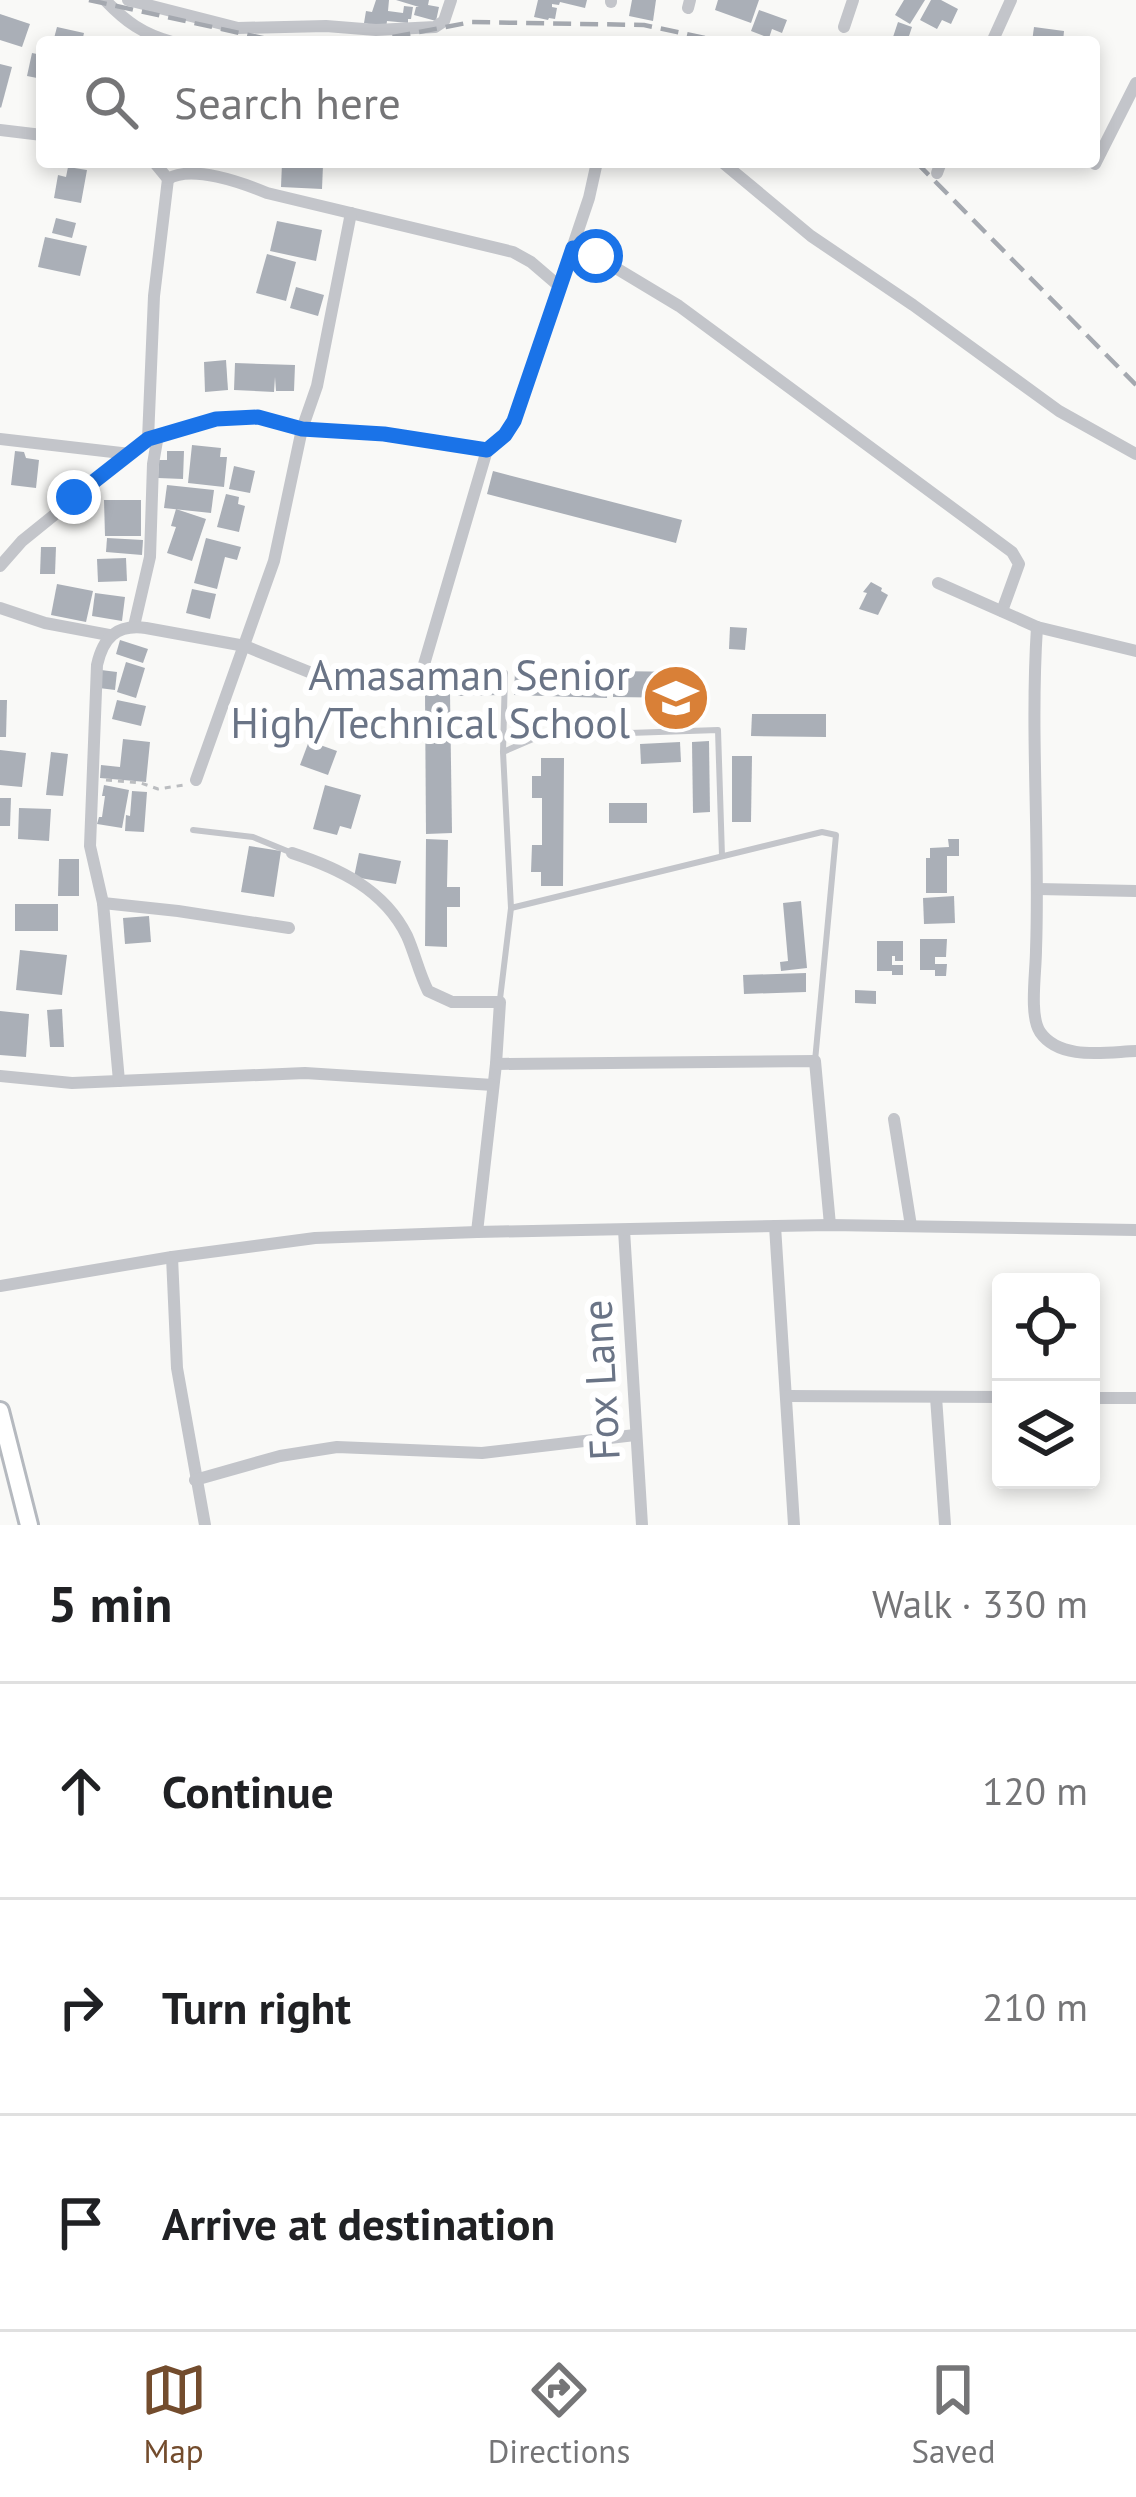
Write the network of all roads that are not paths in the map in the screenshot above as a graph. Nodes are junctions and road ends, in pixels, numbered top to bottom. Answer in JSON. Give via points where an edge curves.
{"nodes":[{"id":1,"x":105,"y":0,"type":"edge"},
{"id":2,"x":128,"y":0,"type":"edge"},
{"id":3,"x":452,"y":0,"type":"edge"},
{"id":4,"x":853,"y":0,"type":"edge"},
{"id":5,"x":1011,"y":0,"type":"edge"},
{"id":6,"x":844,"y":27,"type":"dead end"},
{"id":7,"x":151,"y":36,"type":"edge"},
{"id":8,"x":995,"y":36,"type":"edge"},
{"id":9,"x":1136,"y":83,"type":"edge"},
{"id":10,"x":0,"y":130,"type":"edge"},
{"id":11,"x":36,"y":134,"type":"edge"},
{"id":12,"x":1100,"y":154,"type":"edge"},
{"id":13,"x":159,"y":168,"type":"edge"},
{"id":14,"x":596,"y":168,"type":"edge"},
{"id":15,"x":729,"y":168,"type":"edge"},
{"id":16,"x":168,"y":179,"type":"junction"},
{"id":17,"x":350,"y":213,"type":"junction"},
{"id":18,"x":573,"y":248,"type":"junction"},
{"id":19,"x":559,"y":286,"type":"junction"},
{"id":20,"x":302,"y":429,"type":"junction"},
{"id":21,"x":153,"y":437,"type":"junction"},
{"id":22,"x":0,"y":439,"type":"edge"},
{"id":23,"x":487,"y":450,"type":"junction"},
{"id":24,"x":130,"y":454,"type":"junction"},
{"id":25,"x":1136,"y":454,"type":"edge"},
{"id":26,"x":0,"y":566,"type":"edge"},
{"id":27,"x":938,"y":584,"type":"dead end"},
{"id":28,"x":0,"y":608,"type":"edge"},
{"id":29,"x":1002,"y":611,"type":"junction"},
{"id":30,"x":134,"y":626,"type":"junction"},
{"id":31,"x":1037,"y":627,"type":"junction"},
{"id":32,"x":109,"y":635,"type":"junction"},
{"id":33,"x":245,"y":646,"type":"junction"},
{"id":34,"x":1136,"y":651,"type":"edge"},
{"id":35,"x":505,"y":673,"type":"dead end"},
{"id":36,"x":420,"y":678,"type":"dead end"},
{"id":37,"x":350,"y":689,"type":"dead end"},
{"id":38,"x":503,"y":752,"type":"junction"},
{"id":39,"x":196,"y":780,"type":"road end"},
{"id":40,"x":193,"y":830,"type":"dead end"},
{"id":41,"x":292,"y":853,"type":"joint"},
{"id":42,"x":722,"y":856,"type":"junction"},
{"id":43,"x":1038,"y":889,"type":"junction"},
{"id":44,"x":1136,"y":891,"type":"edge"},
{"id":45,"x":104,"y":903,"type":"junction"},
{"id":46,"x":511,"y":908,"type":"junction"},
{"id":47,"x":289,"y":928,"type":"dead end"},
{"id":48,"x":500,"y":1002,"type":"junction"},
{"id":49,"x":1136,"y":1051,"type":"edge"},
{"id":50,"x":815,"y":1060,"type":"junction"},
{"id":51,"x":496,"y":1064,"type":"junction"},
{"id":52,"x":0,"y":1076,"type":"edge"},
{"id":53,"x":119,"y":1081,"type":"junction"},
{"id":54,"x":493,"y":1085,"type":"junction"},
{"id":55,"x":894,"y":1119,"type":"dead end"},
{"id":56,"x":830,"y":1225,"type":"junction"},
{"id":57,"x":775,"y":1226,"type":"junction"},
{"id":58,"x":911,"y":1226,"type":"junction"},
{"id":59,"x":624,"y":1230,"type":"junction"},
{"id":60,"x":1136,"y":1230,"type":"edge"},
{"id":61,"x":477,"y":1232,"type":"junction"},
{"id":62,"x":172,"y":1257,"type":"junction"},
{"id":63,"x":0,"y":1286,"type":"edge"},
{"id":64,"x":787,"y":1396,"type":"junction"},
{"id":65,"x":936,"y":1397,"type":"junction"},
{"id":66,"x":992,"y":1397,"type":"edge"},
{"id":67,"x":1100,"y":1398,"type":"edge"},
{"id":68,"x":1136,"y":1398,"type":"edge"},
{"id":69,"x":0,"y":1411,"type":"edge"},
{"id":70,"x":635,"y":1435,"type":"junction"},
{"id":71,"x":195,"y":1480,"type":"junction"},
{"id":72,"x":29,"y":1525,"type":"edge"},
{"id":73,"x":205,"y":1525,"type":"edge"},
{"id":74,"x":642,"y":1525,"type":"edge"},
{"id":75,"x":794,"y":1525,"type":"edge"},
{"id":76,"x":945,"y":1525,"type":"edge"}],
"edges":[{"from":1,"to":7,"type":"street"},
{"from":2,"to":3,"type":"street","via":[[238,28],[376,30],[435,27]]},
{"from":4,"to":6,"type":"street"},
{"from":5,"to":8,"type":"street"},
{"from":9,"to":12,"type":"street"},
{"from":10,"to":11,"type":"street"},
{"from":13,"to":16,"type":"street"},
{"from":14,"to":18,"type":"street"},
{"from":15,"to":25,"type":"street","via":[[811,236],[1059,411]]},
{"from":16,"to":17,"type":"street","via":[[177,173],[241,182]]},
{"from":16,"to":21,"type":"street","via":[[154,296]]},
{"from":17,"to":19,"type":"street","via":[[513,252]]},
{"from":17,"to":20,"type":"street"},
{"from":18,"to":19,"type":"street"},
{"from":18,"to":29,"type":"street","via":[[679,306],[1012,552],[1018,564]]},
{"from":19,"to":23,"type":"street","via":[[514,421]]},
{"from":20,"to":21,"type":"street","via":[[258,417],[216,419]]},
{"from":20,"to":23,"type":"street"},
{"from":20,"to":33,"type":"street","via":[[274,561]]},
{"from":21,"to":24,"type":"street"},
{"from":21,"to":30,"type":"street","via":[[152,538]]},
{"from":22,"to":24,"type":"street"},
{"from":23,"to":36,"type":"street"},
{"from":24,"to":26,"type":"street"},
{"from":27,"to":29,"type":"street"},
{"from":28,"to":32,"type":"street"},
{"from":29,"to":31,"type":"street"},
{"from":30,"to":32,"type":"street"},
{"from":30,"to":33,"type":"street"},
{"from":31,"to":34,"type":"street"},
{"from":31,"to":43,"type":"street"},
{"from":32,"to":45,"type":"street","via":[[97,665],[90,846]]},
{"from":33,"to":37,"type":"street"},
{"from":33,"to":39,"type":"street"},
{"from":35,"to":38,"type":"lane"},
{"from":38,"to":42,"type":"lane","via":[[540,736],[718,730]]},
{"from":38,"to":46,"type":"lane"},
{"from":40,"to":41,"type":"lane","via":[[253,837]]},
{"from":41,"to":48,"type":"street","via":[[379,898],[405,933],[428,991],[452,1002]]},
{"from":42,"to":46,"type":"lane"},
{"from":42,"to":50,"type":"lane","via":[[836,835]]},
{"from":43,"to":44,"type":"street"},
{"from":43,"to":49,"type":"street","via":[[1040,1031],[1068,1051]]},
{"from":45,"to":47,"type":"street"},
{"from":45,"to":53,"type":"street"},
{"from":46,"to":48,"type":"lane"},
{"from":48,"to":51,"type":"street"},
{"from":50,"to":51,"type":"street"},
{"from":50,"to":56,"type":"street"},
{"from":51,"to":54,"type":"street"},
{"from":52,"to":53,"type":"street"},
{"from":53,"to":54,"type":"street","via":[[305,1073]]},
{"from":54,"to":61,"type":"street"},
{"from":55,"to":58,"type":"street"},
{"from":56,"to":57,"type":"street"},
{"from":56,"to":58,"type":"street"},
{"from":57,"to":59,"type":"street"},
{"from":57,"to":64,"type":"street"},
{"from":58,"to":60,"type":"street"},
{"from":59,"to":61,"type":"street"},
{"from":59,"to":70,"type":"street","name":"Fox Lane"},
{"from":61,"to":62,"type":"street","via":[[315,1238]]},
{"from":62,"to":63,"type":"street"},
{"from":62,"to":71,"type":"street","via":[[177,1368]]},
{"from":64,"to":65,"type":"street"},
{"from":64,"to":75,"type":"street"},
{"from":65,"to":66,"type":"street"},
{"from":65,"to":76,"type":"street"},
{"from":67,"to":68,"type":"street"},
{"from":69,"to":72,"type":"street"},
{"from":70,"to":71,"type":"street","via":[[482,1453],[338,1448]]},
{"from":70,"to":74,"type":"street","name":"Fox Lane"},
{"from":71,"to":73,"type":"street"}]}
